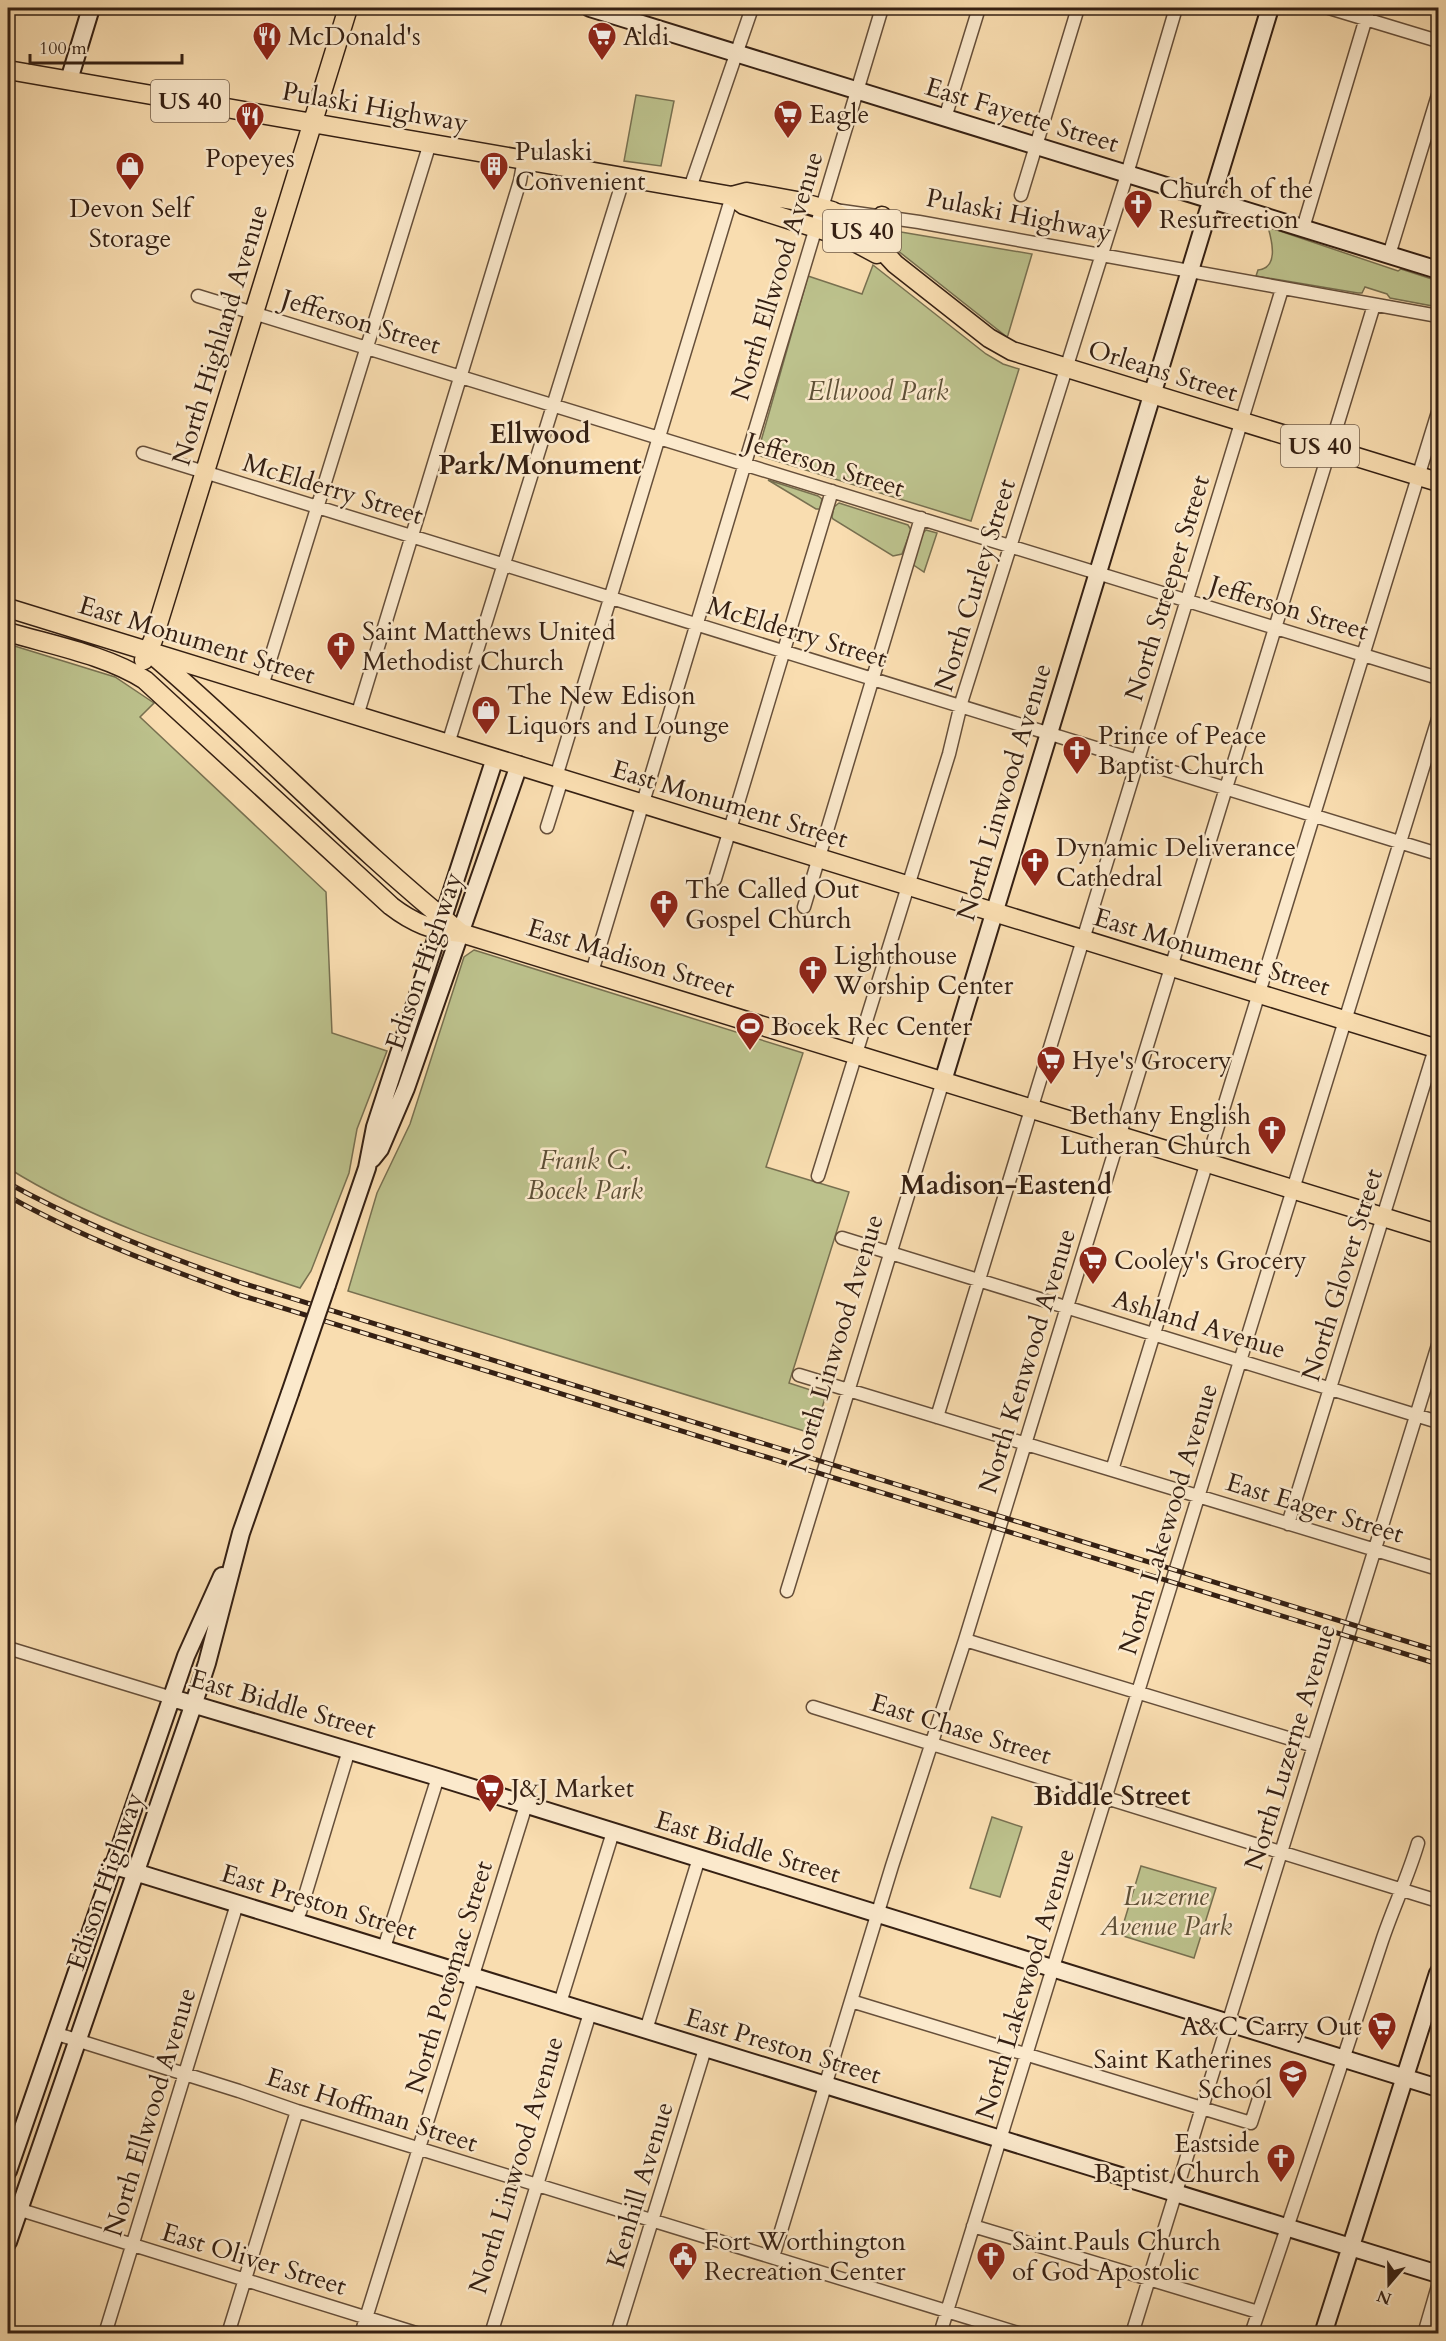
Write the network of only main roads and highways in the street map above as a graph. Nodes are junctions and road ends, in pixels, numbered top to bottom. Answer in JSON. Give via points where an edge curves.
{"nodes":[{"id":1,"x":348,"y":8,"type":"edge"},
{"id":2,"x":8,"y":70,"type":"edge"},
{"id":3,"x":312,"y":122,"type":"junction"},
{"id":4,"x":732,"y":196,"type":"junction"},
{"id":5,"x":821,"y":208,"type":"junction"},
{"id":6,"x":769,"y":213,"type":"junction"},
{"id":7,"x":882,"y":216,"type":"road end"},
{"id":8,"x":816,"y":227,"type":"joint"},
{"id":9,"x":870,"y":237,"type":"junction"},
{"id":10,"x":896,"y":264,"type":"junction"},
{"id":11,"x":1438,"y":482,"type":"edge"},
{"id":12,"x":8,"y":608,"type":"edge"},
{"id":13,"x":8,"y":632,"type":"edge"},
{"id":14,"x":150,"y":651,"type":"junction"},
{"id":15,"x":136,"y":675,"type":"junction"},
{"id":16,"x":442,"y":926,"type":"junction"},
{"id":17,"x":1438,"y":1045,"type":"edge"},
{"id":18,"x":1438,"y":1234,"type":"edge"}],
"edges":[{"from":1,"to":3,"type":"main road","name":"North Highland Avenue"},
{"from":2,"to":3,"type":"main road","name":"Pulaski Highway","number":"US 40"},
{"from":3,"to":4,"type":"main road","name":"Pulaski Highway","number":"US 40"},
{"from":3,"to":14,"type":"main road","name":"North Highland Avenue"},
{"from":4,"to":5,"type":"main road","name":"Pulaski Highway","number":"US 40","via":[[747,192]]},
{"from":4,"to":6,"type":"main road","name":"Pulaski Highway","number":"US 40","via":[[744,205]]},
{"from":5,"to":6,"type":"main road","via":[[807,215],[780,209]]},
{"from":5,"to":9,"type":"main road","name":"Orleans Street","number":"US 40","via":[[843,217]]},
{"from":6,"to":8,"type":"main road","name":"Pulaski Highway","number":"US 40"},
{"from":7,"to":9,"type":"main road"},
{"from":8,"to":10,"type":"main road","name":"Orleans Street","number":"US 40","via":[[848,238]]},
{"from":9,"to":10,"type":"main road","name":"Orleans Street","number":"US 40"},
{"from":10,"to":11,"type":"main road","name":"Orleans Street","number":"US 40","via":[[1000,345]]},
{"from":12,"to":14,"type":"main road","name":"East Monument Street"},
{"from":13,"to":15,"type":"main road","name":"East Monument Street"},
{"from":14,"to":15,"type":"main road","name":"North Highland Avenue"},
{"from":14,"to":16,"type":"main road"},
{"from":14,"to":17,"type":"main road","name":"East Monument Street","via":[[1260,994]]},
{"from":15,"to":16,"type":"main road","name":"East Madison Street","via":[[391,906],[415,922]]},
{"from":16,"to":18,"type":"main road","name":"East Madison Street"}]}
